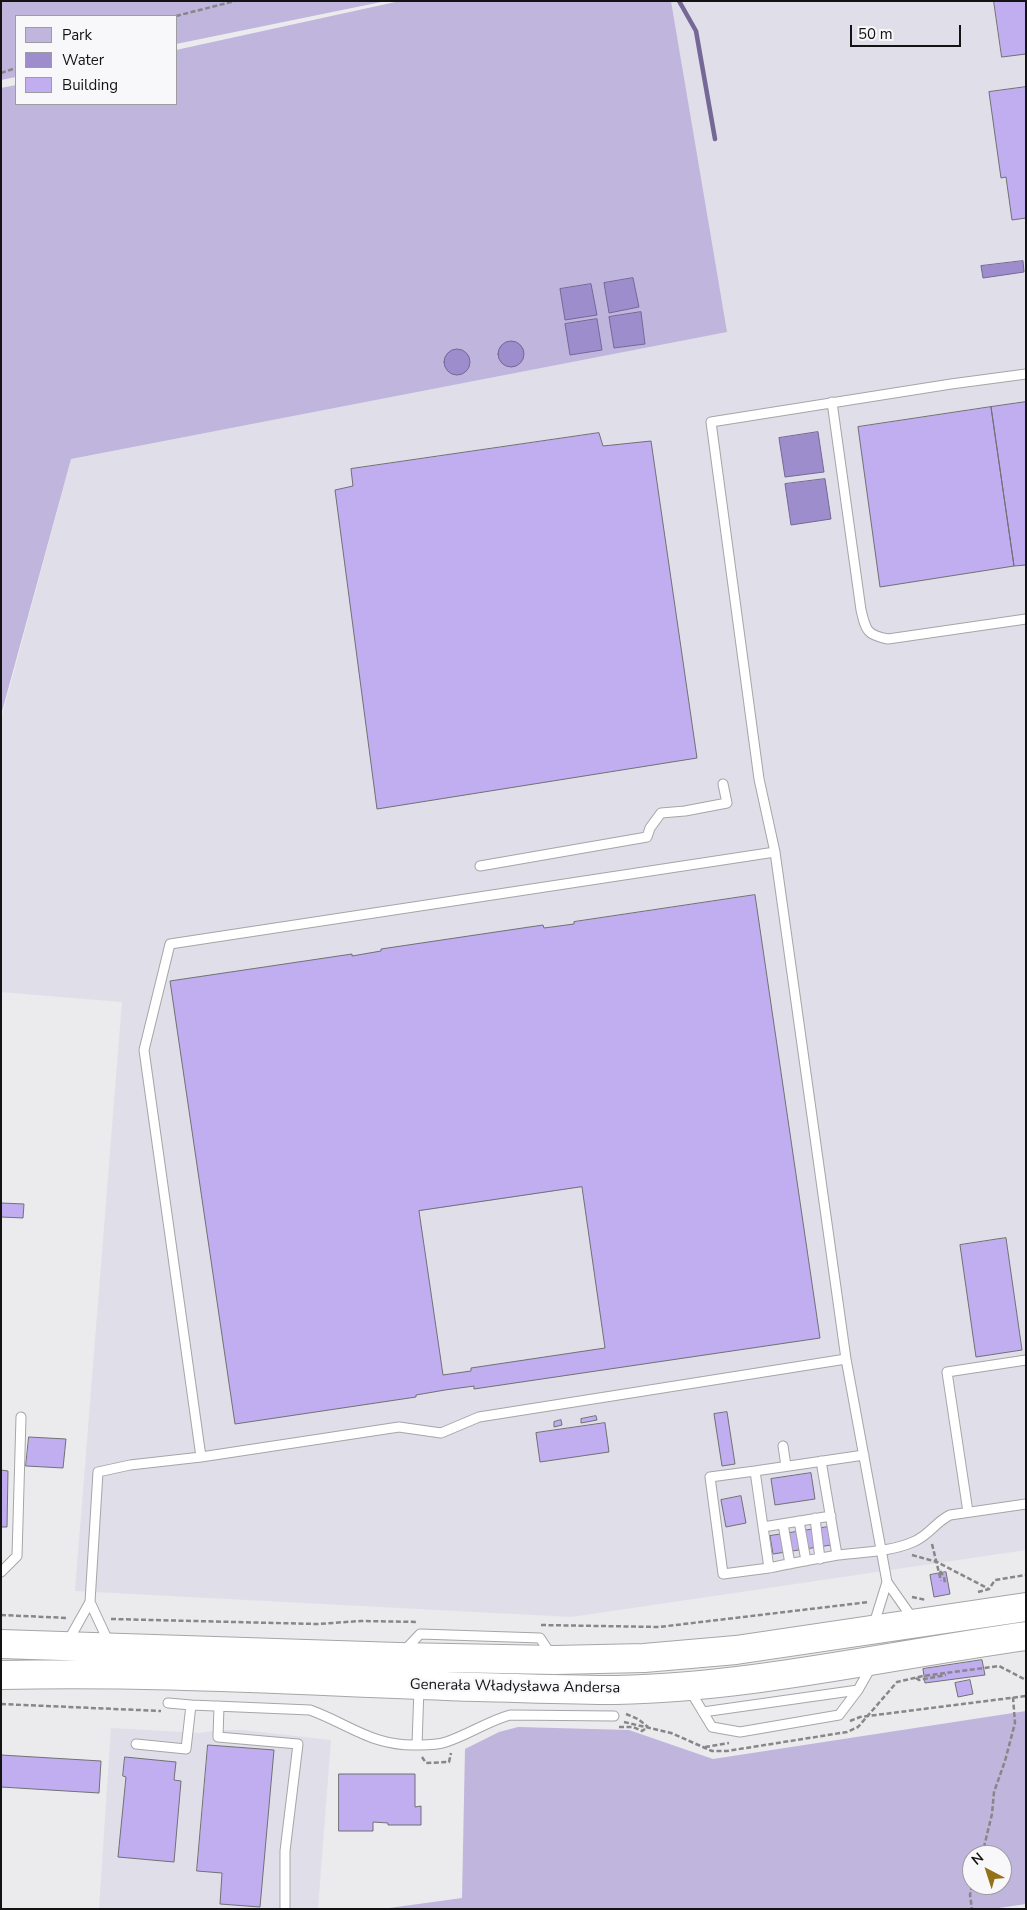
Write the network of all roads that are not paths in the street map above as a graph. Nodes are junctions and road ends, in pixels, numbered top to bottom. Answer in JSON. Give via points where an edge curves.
{"nodes":[{"id":1,"x":1026,"y":374,"type":"edge"},
{"id":2,"x":832,"y":402,"type":"junction"},
{"id":3,"x":1026,"y":619,"type":"edge"},
{"id":4,"x":723,"y":784,"type":"dead end"},
{"id":5,"x":775,"y":852,"type":"junction"},
{"id":6,"x":480,"y":866,"type":"dead end"},
{"id":7,"x":846,"y":1359,"type":"junction"},
{"id":8,"x":1026,"y":1360,"type":"edge"},
{"id":9,"x":21,"y":1417,"type":"dead end"},
{"id":10,"x":783,"y":1446,"type":"dead end"},
{"id":11,"x":864,"y":1455,"type":"junction"},
{"id":12,"x":201,"y":1457,"type":"junction"},
{"id":13,"x":822,"y":1461,"type":"junction"},
{"id":14,"x":786,"y":1466,"type":"junction"},
{"id":15,"x":755,"y":1471,"type":"junction"},
{"id":16,"x":1026,"y":1504,"type":"edge"},
{"id":17,"x":968,"y":1512,"type":"junction"},
{"id":18,"x":831,"y":1516,"type":"junction"},
{"id":19,"x":815,"y":1518,"type":"junction"},
{"id":20,"x":799,"y":1521,"type":"junction"},
{"id":21,"x":783,"y":1524,"type":"junction"},
{"id":22,"x":763,"y":1527,"type":"junction"},
{"id":23,"x":881,"y":1550,"type":"junction"},
{"id":24,"x":837,"y":1556,"type":"junction"},
{"id":25,"x":820,"y":1558,"type":"junction"},
{"id":26,"x":806,"y":1561,"type":"junction"},
{"id":27,"x":790,"y":1564,"type":"junction"},
{"id":28,"x":769,"y":1568,"type":"junction"},
{"id":29,"x":1,"y":1572,"type":"edge"},
{"id":30,"x":887,"y":1582,"type":"junction"},
{"id":31,"x":90,"y":1602,"type":"junction"},
{"id":32,"x":1026,"y":1607,"type":"edge"},
{"id":33,"x":916,"y":1623,"type":"junction"},
{"id":34,"x":872,"y":1630,"type":"junction"},
{"id":35,"x":1026,"y":1636,"type":"edge"},
{"id":36,"x":1,"y":1644,"type":"edge"},
{"id":37,"x":65,"y":1646,"type":"junction"},
{"id":38,"x":111,"y":1648,"type":"junction"},
{"id":39,"x":874,"y":1661,"type":"junction"},
{"id":40,"x":1,"y":1675,"type":"edge"},
{"id":41,"x":419,"y":1685,"type":"junction"},
{"id":42,"x":687,"y":1686,"type":"junction"},
{"id":43,"x":858,"y":1690,"type":"junction"},
{"id":44,"x":168,"y":1703,"type":"dead end"},
{"id":45,"x":191,"y":1705,"type":"junction"},
{"id":46,"x":219,"y":1706,"type":"junction"},
{"id":47,"x":703,"y":1712,"type":"junction"},
{"id":48,"x":614,"y":1716,"type":"road end"},
{"id":49,"x":136,"y":1744,"type":"dead end"},
{"id":50,"x":417,"y":1745,"type":"junction"},
{"id":51,"x":285,"y":1909,"type":"edge"}],
"edges":[{"from":1,"to":2,"type":"lane"},
{"from":2,"to":3,"type":"lane","via":[[861,610],[865,627],[873,636],[888,639]]},
{"from":2,"to":5,"type":"lane","via":[[711,422],[759,779]]},
{"from":4,"to":6,"type":"lane","via":[[727,803],[661,813],[647,837]]},
{"from":5,"to":7,"type":"lane"},
{"from":5,"to":12,"type":"lane","via":[[170,944],[144,1050]]},
{"from":7,"to":11,"type":"lane"},
{"from":7,"to":12,"type":"lane","via":[[479,1417],[441,1433],[398,1427]]},
{"from":8,"to":17,"type":"lane","via":[[947,1372]]},
{"from":9,"to":29,"type":"lane","via":[[17,1556]]},
{"from":10,"to":14,"type":"lane"},
{"from":11,"to":13,"type":"lane"},
{"from":11,"to":23,"type":"lane"},
{"from":12,"to":31,"type":"lane","via":[[98,1472]]},
{"from":13,"to":14,"type":"lane"},
{"from":13,"to":18,"type":"lane"},
{"from":14,"to":15,"type":"lane"},
{"from":15,"to":22,"type":"lane"},
{"from":15,"to":28,"type":"lane","via":[[710,1477],[723,1574]]},
{"from":16,"to":17,"type":"lane"},
{"from":17,"to":23,"type":"lane","via":[[939,1521],[930,1533],[912,1543]]},
{"from":18,"to":19,"type":"lane"},
{"from":18,"to":24,"type":"lane"},
{"from":19,"to":20,"type":"lane"},
{"from":19,"to":25,"type":"lane"},
{"from":20,"to":21,"type":"lane"},
{"from":20,"to":26,"type":"lane"},
{"from":21,"to":22,"type":"lane"},
{"from":21,"to":27,"type":"lane"},
{"from":22,"to":28,"type":"lane"},
{"from":23,"to":24,"type":"lane"},
{"from":23,"to":30,"type":"lane"},
{"from":24,"to":25,"type":"lane"},
{"from":25,"to":26,"type":"lane"},
{"from":26,"to":27,"type":"lane"},
{"from":27,"to":28,"type":"lane"},
{"from":30,"to":33,"type":"lane"},
{"from":30,"to":34,"type":"lane"},
{"from":31,"to":37,"type":"lane"},
{"from":31,"to":38,"type":"lane"},
{"from":32,"to":33,"type":"highway","name":"Generała Władysława Andersa"},
{"from":33,"to":34,"type":"highway","name":"Generała Władysława Andersa"},
{"from":34,"to":38,"type":"highway","name":"Generała Władysława Andersa","via":[[736,1650],[644,1658],[555,1660]]},
{"from":35,"to":39,"type":"highway","name":"Generała Władysława Andersa"},
{"from":36,"to":37,"type":"highway","name":"Generała Władysława Andersa"},
{"from":37,"to":38,"type":"highway","name":"Generała Władysława Andersa"},
{"from":39,"to":42,"type":"highway","name":"Generała Władysława Andersa","via":[[790,1675]]},
{"from":39,"to":43,"type":"lane"},
{"from":40,"to":41,"type":"highway","name":"Generała Władysława Andersa","via":[[94,1674]]},
{"from":41,"to":42,"type":"highway","name":"Generała Władysława Andersa","via":[[616,1690]]},
{"from":41,"to":50,"type":"lane"},
{"from":42,"to":47,"type":"lane"},
{"from":43,"to":47,"type":"lane"},
{"from":43,"to":47,"type":"lane","via":[[839,1715],[740,1732],[712,1727]]},
{"from":44,"to":45,"type":"lane"},
{"from":45,"to":46,"type":"lane"},
{"from":45,"to":49,"type":"lane","via":[[186,1749]]},
{"from":46,"to":50,"type":"lane","via":[[310,1710],[372,1739],[397,1745]]},
{"from":46,"to":51,"type":"lane","via":[[218,1737],[298,1744],[286,1851]]},
{"from":48,"to":50,"type":"lane","via":[[510,1715],[447,1742]]}]}
